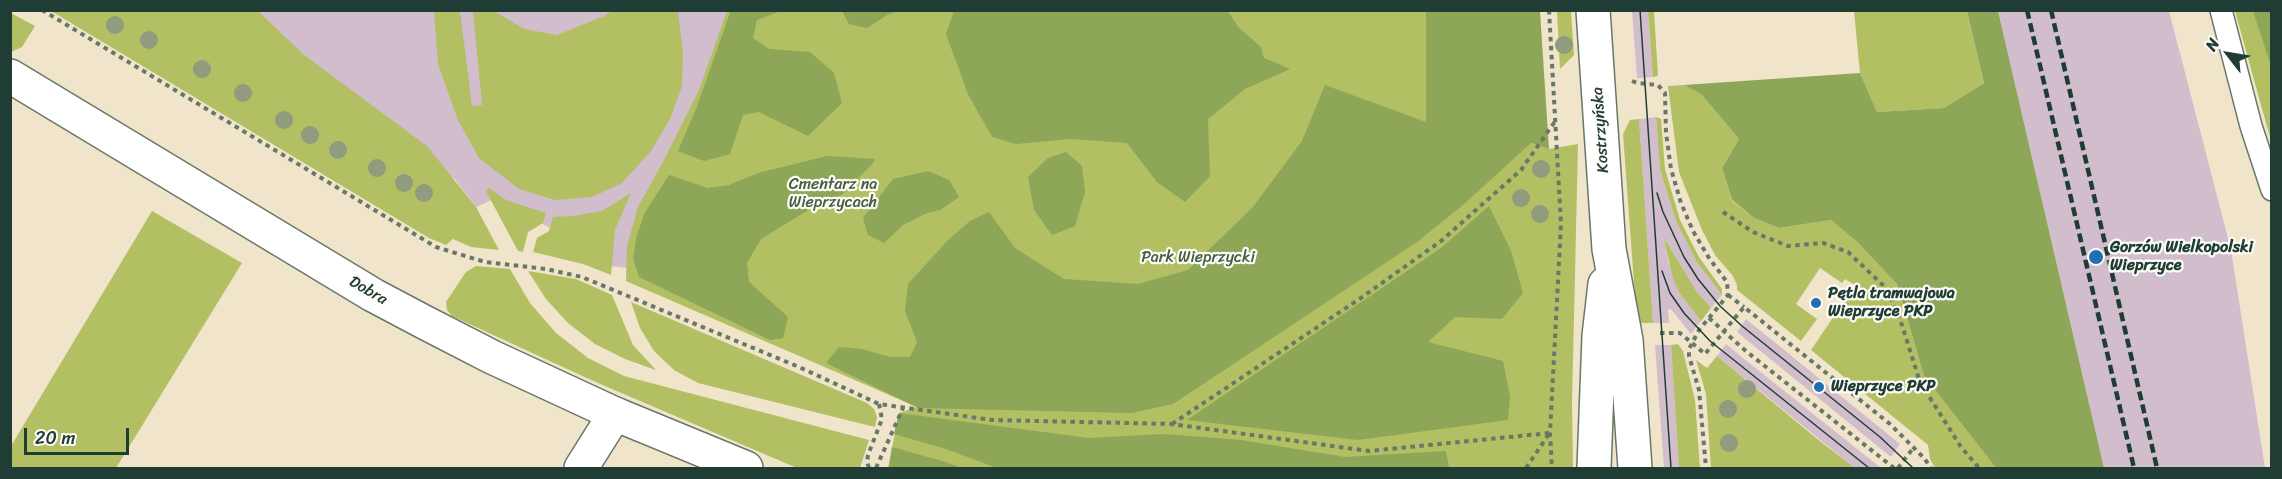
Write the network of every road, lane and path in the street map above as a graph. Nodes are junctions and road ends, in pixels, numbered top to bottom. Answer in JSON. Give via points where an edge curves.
{"nodes":[{"id":1,"x":42,"y":10,"type":"edge"},
{"id":2,"x":1550,"y":10,"type":"edge"},
{"id":3,"x":1593,"y":10,"type":"edge"},
{"id":4,"x":2221,"y":10,"type":"edge"},
{"id":5,"x":10,"y":76,"type":"edge"},
{"id":6,"x":1628,"y":76,"type":"dead end"},
{"id":7,"x":1556,"y":120,"type":"junction"},
{"id":8,"x":2271,"y":190,"type":"edge"},
{"id":9,"x":1723,"y":212,"type":"dead end"},
{"id":10,"x":1609,"y":249,"type":"junction"},
{"id":11,"x":1728,"y":295,"type":"junction"},
{"id":12,"x":1744,"y":307,"type":"junction"},
{"id":13,"x":1709,"y":318,"type":"junction"},
{"id":14,"x":1724,"y":331,"type":"junction"},
{"id":15,"x":1654,"y":334,"type":"dead end"},
{"id":16,"x":1692,"y":342,"type":"junction"},
{"id":17,"x":879,"y":404,"type":"junction"},
{"id":18,"x":903,"y":408,"type":"junction"},
{"id":19,"x":615,"y":414,"type":"junction"},
{"id":20,"x":1171,"y":424,"type":"junction"},
{"id":21,"x":1550,"y":433,"type":"junction"},
{"id":22,"x":1914,"y":447,"type":"junction"},
{"id":23,"x":581,"y":468,"type":"edge"},
{"id":24,"x":746,"y":468,"type":"edge"},
{"id":25,"x":869,"y":468,"type":"edge"},
{"id":26,"x":876,"y":468,"type":"edge"},
{"id":27,"x":1526,"y":468,"type":"edge"},
{"id":28,"x":1552,"y":468,"type":"edge"},
{"id":29,"x":1594,"y":468,"type":"edge"},
{"id":30,"x":1635,"y":468,"type":"edge"},
{"id":31,"x":1706,"y":468,"type":"edge"},
{"id":32,"x":1896,"y":468,"type":"edge"},
{"id":33,"x":1931,"y":468,"type":"edge"},
{"id":34,"x":1979,"y":468,"type":"edge"}],
"edges":[{"from":1,"to":17,"type":"path","via":[[436,247],[485,262],[582,277]]},
{"from":2,"to":7,"type":"path"},
{"from":3,"to":10,"type":"street","name":"Kostrzyńska"},
{"from":4,"to":8,"type":"lane"},
{"from":5,"to":19,"type":"street","name":"Dobra","via":[[373,295],[492,357]]},
{"from":6,"to":11,"type":"path","via":[[1637,83],[1658,85],[1665,93],[1671,169],[1681,203],[1693,231],[1727,282]]},
{"from":7,"to":20,"type":"path","via":[[1521,170],[1441,241]]},
{"from":7,"to":21,"type":"path","via":[[1561,224]]},
{"from":9,"to":34,"type":"path","via":[[1753,232],[1788,246],[1823,243],[1848,252],[1886,288],[1920,382]]},
{"from":10,"to":29,"type":"street","name":"Kostrzyńska","via":[[1599,336]]},
{"from":10,"to":30,"type":"street","name":"Kostrzyńska","via":[[1626,340]]},
{"from":11,"to":12,"type":"path"},
{"from":11,"to":13,"type":"path"},
{"from":12,"to":14,"type":"path"},
{"from":12,"to":22,"type":"path"},
{"from":13,"to":14,"type":"path"},
{"from":13,"to":16,"type":"path"},
{"from":14,"to":16,"type":"path","via":[[1705,354]]},
{"from":14,"to":32,"type":"path"},
{"from":15,"to":16,"type":"path","via":[[1680,333]]},
{"from":16,"to":31,"type":"path","via":[[1689,356],[1699,390]]},
{"from":17,"to":18,"type":"path"},
{"from":17,"to":25,"type":"path","via":[[882,418],[868,455]]},
{"from":18,"to":20,"type":"path","via":[[992,420]]},
{"from":18,"to":26,"type":"path"},
{"from":19,"to":23,"type":"street"},
{"from":19,"to":24,"type":"street","name":"Dobra"},
{"from":20,"to":21,"type":"path","via":[[1369,451]]},
{"from":21,"to":27,"type":"path"},
{"from":21,"to":28,"type":"path"},
{"from":22,"to":32,"type":"path"},
{"from":22,"to":33,"type":"path"}]}
